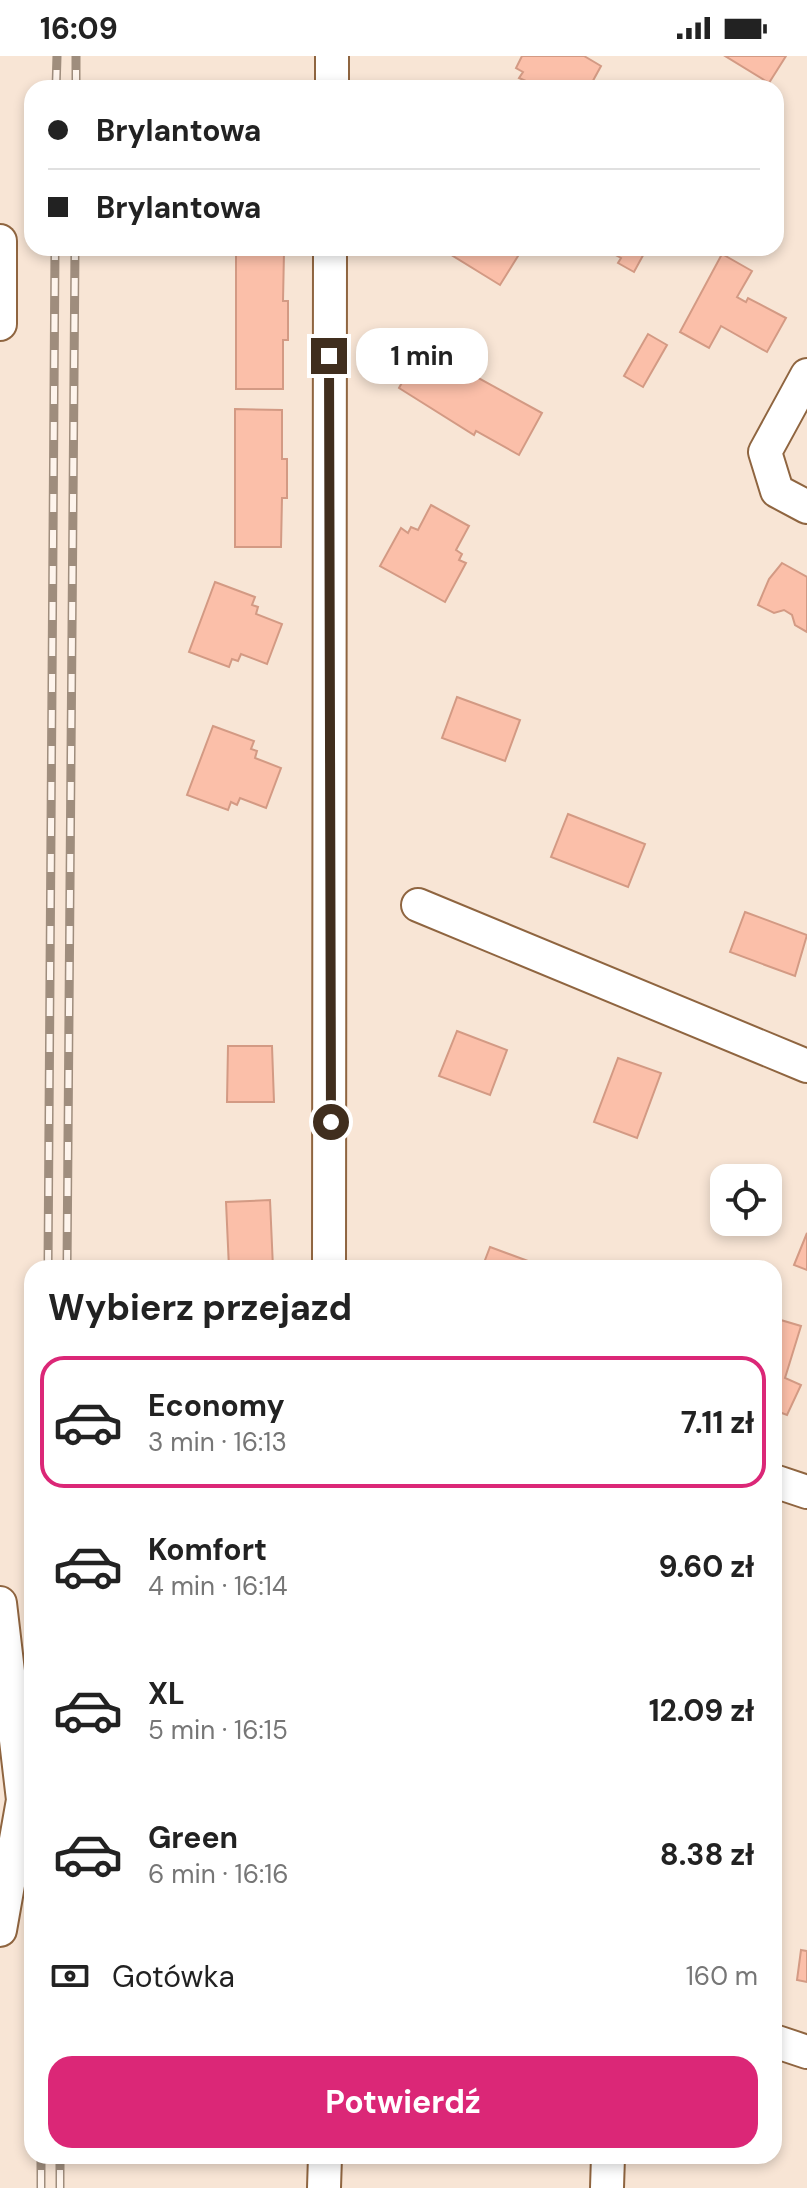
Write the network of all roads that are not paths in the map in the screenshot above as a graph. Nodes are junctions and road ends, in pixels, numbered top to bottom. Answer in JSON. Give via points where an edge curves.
{"nodes":[{"id":1,"x":332,"y":56,"type":"edge"},
{"id":2,"x":332,"y":80,"type":"edge"},
{"id":3,"x":0,"y":241,"type":"edge"},
{"id":4,"x":330,"y":256,"type":"edge"},
{"id":5,"x":0,"y":324,"type":"edge"},
{"id":6,"x":807,"y":375,"type":"edge"},
{"id":7,"x":807,"y":507,"type":"edge"},
{"id":8,"x":418,"y":905,"type":"dead end"},
{"id":9,"x":807,"y":1066,"type":"edge"},
{"id":10,"x":329,"y":1260,"type":"edge"},
{"id":11,"x":782,"y":1484,"type":"edge"},
{"id":12,"x":807,"y":1492,"type":"edge"},
{"id":13,"x":0,"y":1603,"type":"edge"},
{"id":14,"x":0,"y":1930,"type":"edge"},
{"id":15,"x":782,"y":2044,"type":"edge"},
{"id":16,"x":807,"y":2052,"type":"edge"},
{"id":17,"x":325,"y":2164,"type":"edge"},
{"id":18,"x":608,"y":2164,"type":"edge"},
{"id":19,"x":324,"y":2188,"type":"edge"},
{"id":20,"x":607,"y":2188,"type":"edge"}],
"edges":[{"from":1,"to":2,"type":"street"},
{"from":3,"to":5,"type":"street"},
{"from":4,"to":10,"type":"street"},
{"from":6,"to":7,"type":"street","via":[[765,452],[777,491]]},
{"from":8,"to":9,"type":"street"},
{"from":11,"to":12,"type":"street"},
{"from":13,"to":14,"type":"street","via":[[23,1800]]},
{"from":15,"to":16,"type":"street"},
{"from":17,"to":19,"type":"street"},
{"from":18,"to":20,"type":"street"}]}
